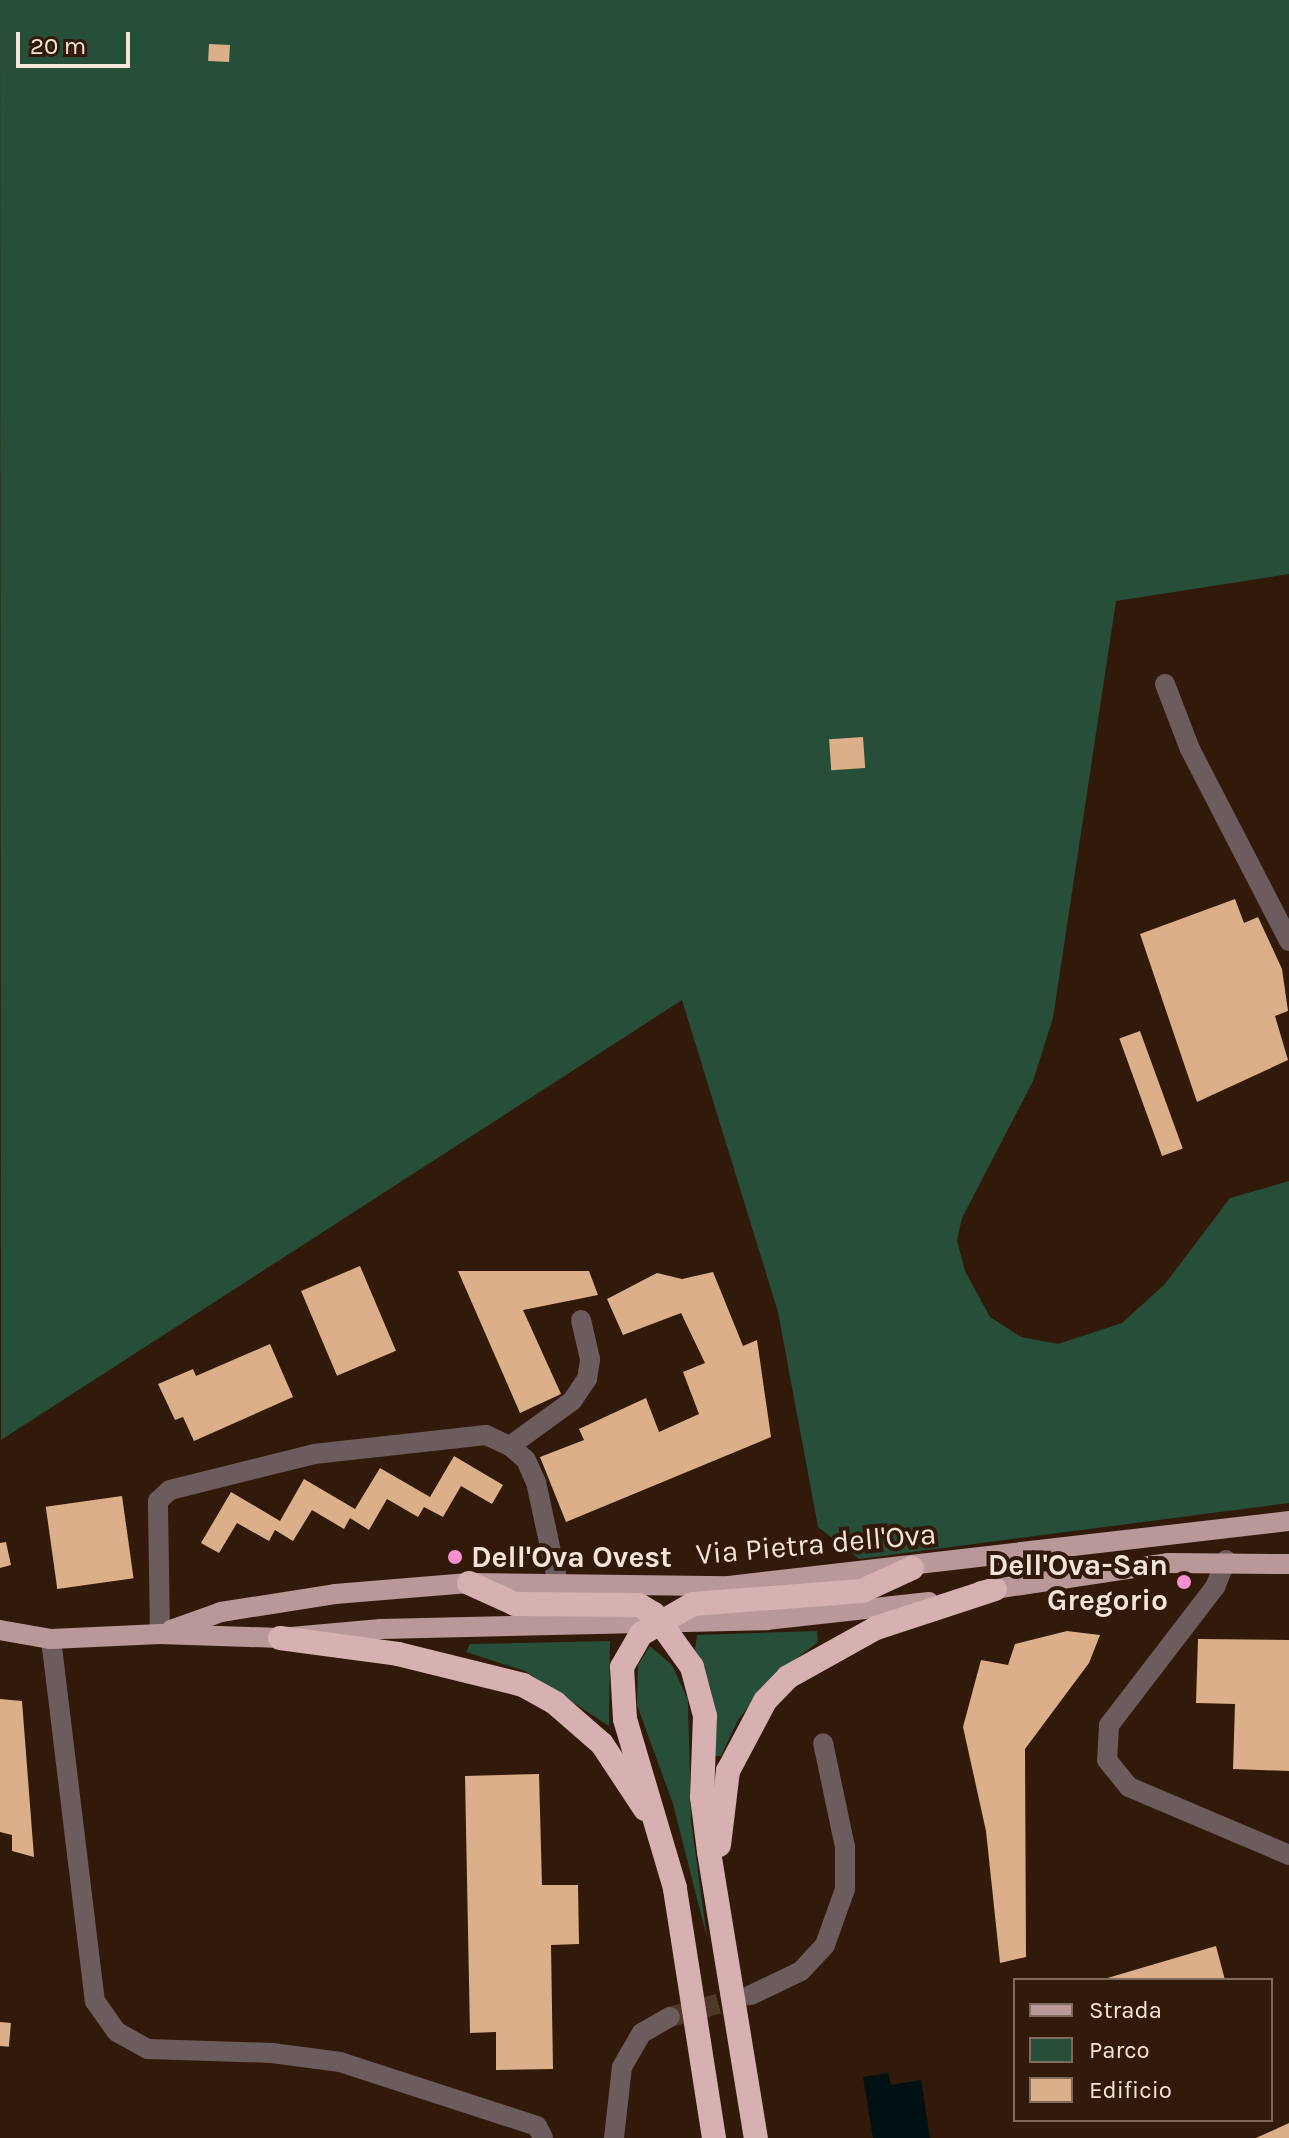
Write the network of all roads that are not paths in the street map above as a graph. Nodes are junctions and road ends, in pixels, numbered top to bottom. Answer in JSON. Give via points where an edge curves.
{"nodes":[{"id":1,"x":1165,"y":684,"type":"dead end"},
{"id":2,"x":1289,"y":941,"type":"edge"},
{"id":3,"x":581,"y":1320,"type":"dead end"},
{"id":4,"x":510,"y":1446,"type":"junction"},
{"id":5,"x":1289,"y":1521,"type":"edge"},
{"id":6,"x":1226,"y":1560,"type":"junction"},
{"id":7,"x":1289,"y":1564,"type":"edge"},
{"id":8,"x":912,"y":1568,"type":"junction"},
{"id":9,"x":469,"y":1583,"type":"junction"},
{"id":10,"x":558,"y":1584,"type":"junction"},
{"id":11,"x":995,"y":1589,"type":"junction"},
{"id":12,"x":660,"y":1622,"type":"junction"},
{"id":13,"x":0,"y":1630,"type":"edge"},
{"id":14,"x":160,"y":1634,"type":"junction"},
{"id":15,"x":280,"y":1638,"type":"junction"},
{"id":16,"x":51,"y":1639,"type":"junction"},
{"id":17,"x":823,"y":1743,"type":"dead end"},
{"id":18,"x":663,"y":1838,"type":"junction"},
{"id":19,"x":1289,"y":1855,"type":"edge"},
{"id":20,"x":720,"y":1912,"type":"junction"},
{"id":21,"x":751,"y":1995,"type":"tunnel mouth"},
{"id":22,"x":670,"y":2017,"type":"tunnel mouth"},
{"id":23,"x":543,"y":2138,"type":"edge"},
{"id":24,"x":614,"y":2138,"type":"edge"},
{"id":25,"x":714,"y":2138,"type":"edge"},
{"id":26,"x":756,"y":2138,"type":"edge"}],
"edges":[{"from":1,"to":2,"type":"lane","via":[[1190,749]]},
{"from":3,"to":4,"type":"lane","via":[[590,1359],[587,1379],[572,1401]]},
{"from":4,"to":10,"type":"lane","via":[[526,1460],[536,1482]]},
{"from":4,"to":14,"type":"lane","via":[[486,1435],[314,1454],[170,1490],[158,1501],[155,1514]]},
{"from":5,"to":8,"type":"main road","name":"Via Pietra dell'Ova"},
{"from":6,"to":7,"type":"main road","name":"Via Pietra dell'Ova"},
{"from":6,"to":11,"type":"main road","name":"Via Pietra dell'Ova","via":[[1169,1563]]},
{"from":6,"to":19,"type":"lane","via":[[1215,1587],[1109,1725],[1107,1760],[1129,1787]]},
{"from":8,"to":10,"type":"main road","name":"Via Pietra dell'Ova","via":[[729,1586]]},
{"from":8,"to":12,"type":"highway","via":[[862,1591],[693,1604]]},
{"from":9,"to":10,"type":"main road","name":"Via Pietra dell'Ova"},
{"from":9,"to":12,"type":"highway","via":[[515,1604],[639,1605]]},
{"from":9,"to":14,"type":"main road","name":"Via Pietra dell'Ova","via":[[335,1594],[221,1612]]},
{"from":11,"to":12,"type":"main road","name":"Via Pietra dell'Ova","via":[[835,1614]]},
{"from":11,"to":20,"type":"highway","via":[[876,1628],[788,1677],[765,1701],[728,1771],[719,1836]]},
{"from":12,"to":15,"type":"main road","name":"Via Pietra dell'Ova","via":[[381,1629]]},
{"from":12,"to":18,"type":"highway","via":[[631,1646],[620,1690]]},
{"from":12,"to":20,"type":"highway","via":[[701,1690],[702,1797]]},
{"from":13,"to":16,"type":"main road","name":"Via Pietra dell'Ova"},
{"from":14,"to":15,"type":"main road","name":"Via Pietra dell'Ova"},
{"from":14,"to":16,"type":"main road","name":"Via Pietra dell'Ova"},
{"from":15,"to":18,"type":"highway","via":[[398,1654],[523,1685],[555,1703],[602,1744]]},
{"from":16,"to":23,"type":"lane","via":[[95,2001],[117,2032],[148,2049],[272,2053],[340,2062],[537,2126]]},
{"from":17,"to":21,"type":"lane","via":[[845,1847],[845,1889],[825,1945],[801,1971]]},
{"from":18,"to":25,"type":"highway","via":[[695,2002]]},
{"from":20,"to":26,"type":"highway"},
{"from":22,"to":24,"type":"lane","via":[[642,2033],[622,2067]]}]}
